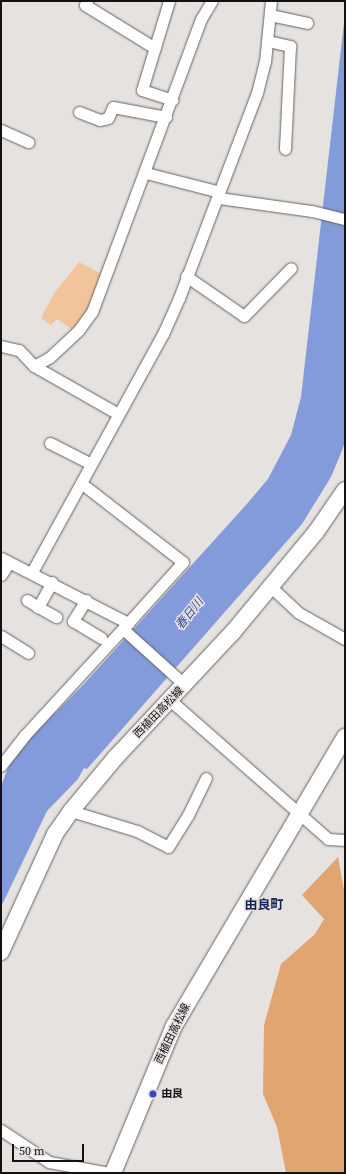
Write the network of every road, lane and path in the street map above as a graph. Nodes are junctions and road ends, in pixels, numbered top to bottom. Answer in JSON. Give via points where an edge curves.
{"nodes":[{"id":1,"x":87,"y":1,"type":"edge"},
{"id":2,"x":212,"y":1,"type":"edge"},
{"id":3,"x":271,"y":1,"type":"edge"},
{"id":4,"x":166,"y":2,"type":"edge"},
{"id":5,"x":270,"y":15,"type":"junction"},
{"id":6,"x":307,"y":22,"type":"dead end"},
{"id":7,"x":268,"y":41,"type":"junction"},
{"id":8,"x":155,"y":48,"type":"junction"},
{"id":9,"x":172,"y":100,"type":"junction"},
{"id":10,"x":79,"y":112,"type":"dead end"},
{"id":11,"x":166,"y":117,"type":"junction"},
{"id":12,"x":1,"y":130,"type":"edge"},
{"id":13,"x":28,"y":142,"type":"dead end"},
{"id":14,"x":285,"y":149,"type":"dead end"},
{"id":15,"x":146,"y":173,"type":"junction"},
{"id":16,"x":220,"y":195,"type":"junction"},
{"id":17,"x":345,"y":219,"type":"edge"},
{"id":18,"x":291,"y":268,"type":"dead end"},
{"id":19,"x":186,"y":276,"type":"junction"},
{"id":20,"x":1,"y":346,"type":"edge"},
{"id":21,"x":34,"y":366,"type":"junction"},
{"id":22,"x":118,"y":414,"type":"junction"},
{"id":23,"x":50,"y":444,"type":"dead end"},
{"id":24,"x":91,"y":464,"type":"junction"},
{"id":25,"x":81,"y":483,"type":"junction"},
{"id":26,"x":345,"y":490,"type":"edge"},
{"id":27,"x":5,"y":560,"type":"edge"},
{"id":28,"x":32,"y":572,"type":"junction"},
{"id":29,"x":1,"y":575,"type":"edge"},
{"id":30,"x":52,"y":582,"type":"junction"},
{"id":31,"x":271,"y":587,"type":"junction"},
{"id":32,"x":27,"y":600,"type":"dead end"},
{"id":33,"x":86,"y":600,"type":"junction"},
{"id":34,"x":38,"y":607,"type":"junction"},
{"id":35,"x":56,"y":617,"type":"dead end"},
{"id":36,"x":126,"y":626,"type":"junction"},
{"id":37,"x":1,"y":636,"type":"edge"},
{"id":38,"x":101,"y":638,"type":"dead end"},
{"id":39,"x":345,"y":639,"type":"edge"},
{"id":40,"x":28,"y":653,"type":"dead end"},
{"id":41,"x":185,"y":685,"type":"junction"},
{"id":42,"x":171,"y":701,"type":"junction"},
{"id":43,"x":345,"y":737,"type":"edge"},
{"id":44,"x":3,"y":760,"type":"edge"},
{"id":45,"x":206,"y":778,"type":"dead end"},
{"id":46,"x":71,"y":811,"type":"junction"},
{"id":47,"x":300,"y":815,"type":"junction"},
{"id":48,"x":345,"y":840,"type":"edge"},
{"id":49,"x":1,"y":952,"type":"edge"},
{"id":50,"x":1,"y":1130,"type":"edge"},
{"id":51,"x":109,"y":1173,"type":"edge"},
{"id":52,"x":113,"y":1173,"type":"edge"}],
"edges":[{"from":1,"to":8,"type":"street","via":[[85,4]]},
{"from":2,"to":9,"type":"street","via":[[201,19]]},
{"from":3,"to":5,"type":"street"},
{"from":4,"to":8,"type":"street"},
{"from":5,"to":6,"type":"street"},
{"from":5,"to":7,"type":"street"},
{"from":7,"to":14,"type":"street","via":[[290,46]]},
{"from":7,"to":16,"type":"street","via":[[257,93]]},
{"from":8,"to":9,"type":"street","via":[[142,90]]},
{"from":9,"to":11,"type":"street"},
{"from":10,"to":11,"type":"street","via":[[100,120],[108,118],[113,107]]},
{"from":11,"to":15,"type":"street"},
{"from":12,"to":13,"type":"street"},
{"from":15,"to":16,"type":"street"},
{"from":15,"to":21,"type":"street","via":[[92,312],[78,331],[50,357]]},
{"from":16,"to":17,"type":"street"},
{"from":16,"to":19,"type":"street"},
{"from":18,"to":19,"type":"street","via":[[244,316]]},
{"from":19,"to":22,"type":"street","via":[[163,334]]},
{"from":20,"to":21,"type":"street","via":[[19,350]]},
{"from":21,"to":22,"type":"street"},
{"from":22,"to":24,"type":"street"},
{"from":23,"to":24,"type":"street"},
{"from":24,"to":25,"type":"street"},
{"from":25,"to":28,"type":"street"},
{"from":25,"to":36,"type":"street","via":[[183,562]]},
{"from":26,"to":31,"type":"main road","name":"西植田高松線","via":[[336,507]]},
{"from":27,"to":28,"type":"street"},
{"from":27,"to":29,"type":"street"},
{"from":28,"to":30,"type":"street"},
{"from":30,"to":33,"type":"street"},
{"from":30,"to":34,"type":"street"},
{"from":31,"to":39,"type":"street","via":[[299,613]]},
{"from":31,"to":41,"type":"main road","name":"西植田高松線"},
{"from":32,"to":34,"type":"street"},
{"from":33,"to":36,"type":"street"},
{"from":33,"to":38,"type":"street","via":[[73,621]]},
{"from":34,"to":35,"type":"street"},
{"from":36,"to":41,"type":"street"},
{"from":36,"to":44,"type":"street"},
{"from":37,"to":40,"type":"street"},
{"from":41,"to":42,"type":"main road","name":"西植田高松線"},
{"from":42,"to":46,"type":"main road","name":"西植田高松線","via":[[116,757]]},
{"from":42,"to":47,"type":"street"},
{"from":43,"to":47,"type":"main road","name":"西植田高松線"},
{"from":45,"to":46,"type":"street","via":[[188,815],[168,846],[137,831]]},
{"from":46,"to":49,"type":"main road","name":"西植田高松線","via":[[55,834]]},
{"from":47,"to":48,"type":"street","via":[[328,838]]},
{"from":47,"to":52,"type":"main road","name":"西植田高松線","via":[[174,1026]]},
{"from":50,"to":51,"type":"street","via":[[48,1162]]}]}
